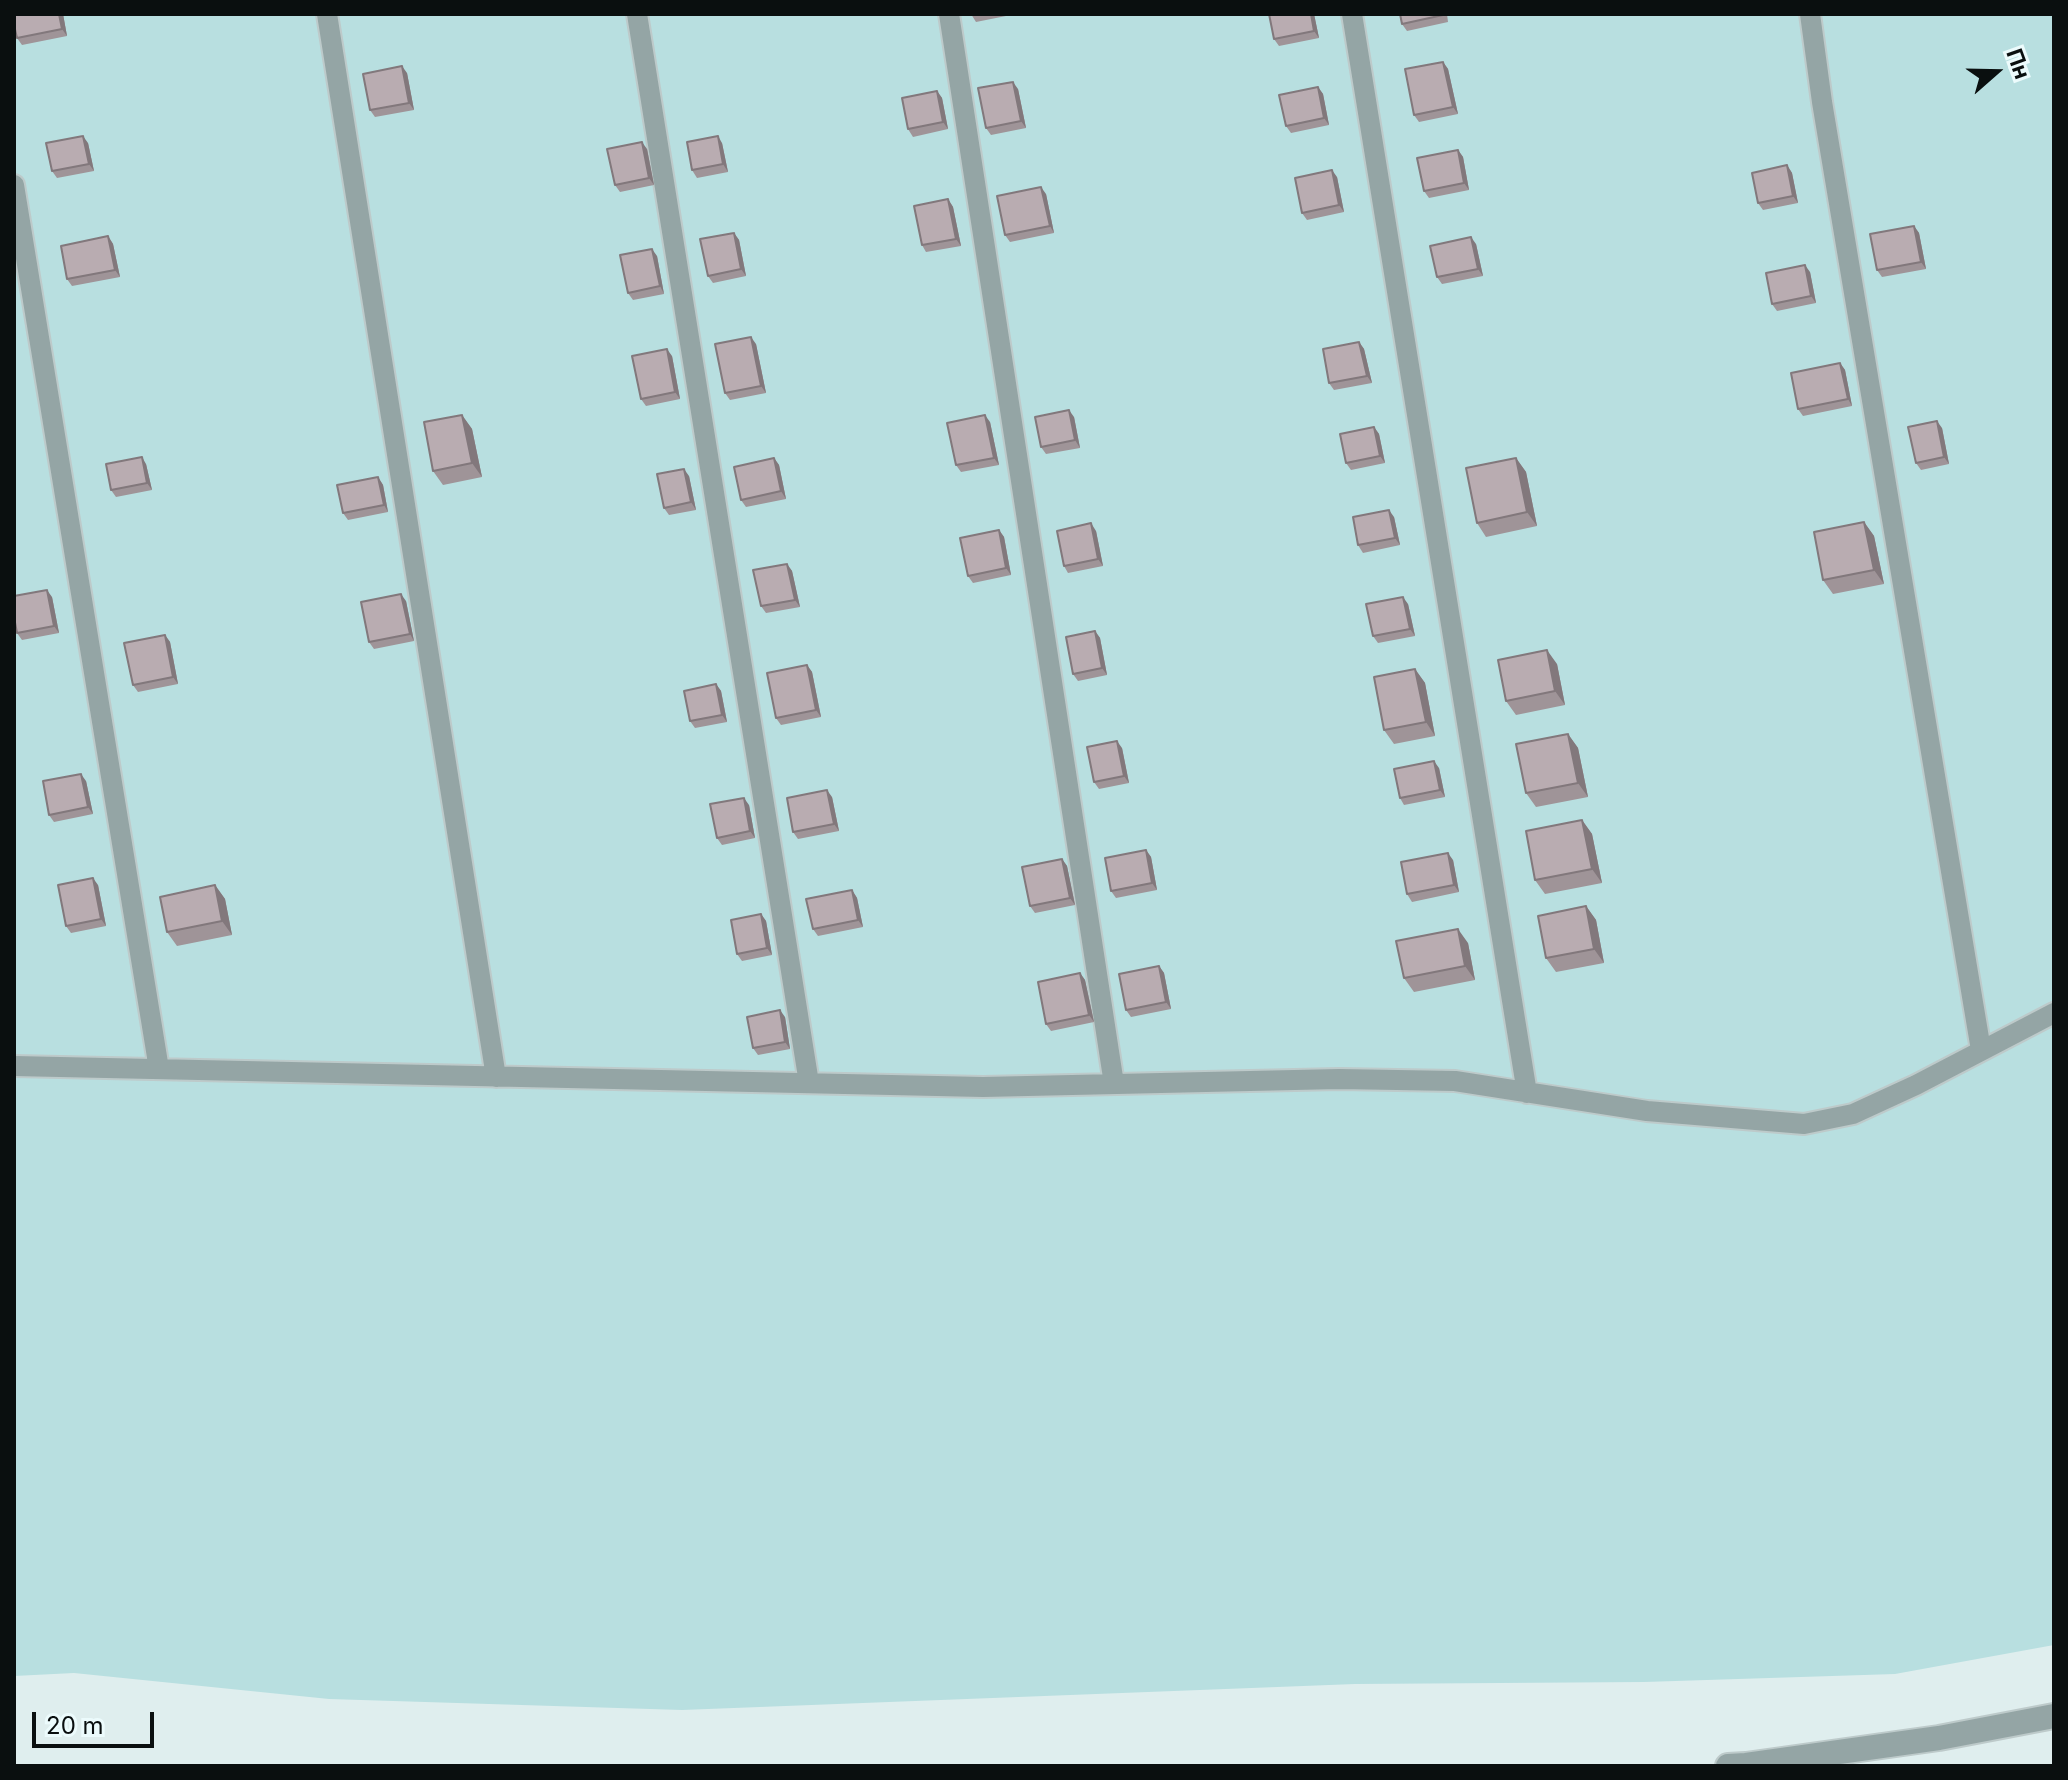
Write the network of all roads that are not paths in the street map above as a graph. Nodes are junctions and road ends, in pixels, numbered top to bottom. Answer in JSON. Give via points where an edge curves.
{"nodes":[{"id":1,"x":327,"y":14,"type":"edge"},
{"id":2,"x":637,"y":14,"type":"edge"},
{"id":3,"x":949,"y":14,"type":"edge"},
{"id":4,"x":1352,"y":14,"type":"edge"},
{"id":5,"x":1810,"y":14,"type":"edge"},
{"id":6,"x":14,"y":185,"type":"edge"},
{"id":7,"x":2054,"y":1013,"type":"edge"},
{"id":8,"x":1981,"y":1050,"type":"junction"},
{"id":9,"x":14,"y":1066,"type":"edge"},
{"id":10,"x":159,"y":1069,"type":"junction"},
{"id":11,"x":496,"y":1077,"type":"junction"},
{"id":12,"x":809,"y":1083,"type":"junction"},
{"id":13,"x":1114,"y":1084,"type":"junction"},
{"id":14,"x":1527,"y":1093,"type":"junction"},
{"id":15,"x":2054,"y":1716,"type":"edge"},
{"id":16,"x":1728,"y":1766,"type":"edge"}],
"edges":[{"from":1,"to":11,"type":"lane"},
{"from":2,"to":12,"type":"lane"},
{"from":3,"to":13,"type":"lane"},
{"from":4,"to":14,"type":"lane"},
{"from":5,"to":8,"type":"lane"},
{"from":6,"to":10,"type":"lane"},
{"from":7,"to":8,"type":"lane"},
{"from":8,"to":14,"type":"lane","via":[[1853,1114],[1804,1124],[1647,1111]]},
{"from":9,"to":10,"type":"lane"},
{"from":10,"to":11,"type":"lane"},
{"from":11,"to":12,"type":"lane"},
{"from":12,"to":13,"type":"lane"},
{"from":13,"to":14,"type":"lane","via":[[1455,1081]]},
{"from":15,"to":16,"type":"street","via":[[1939,1738]]}]}
